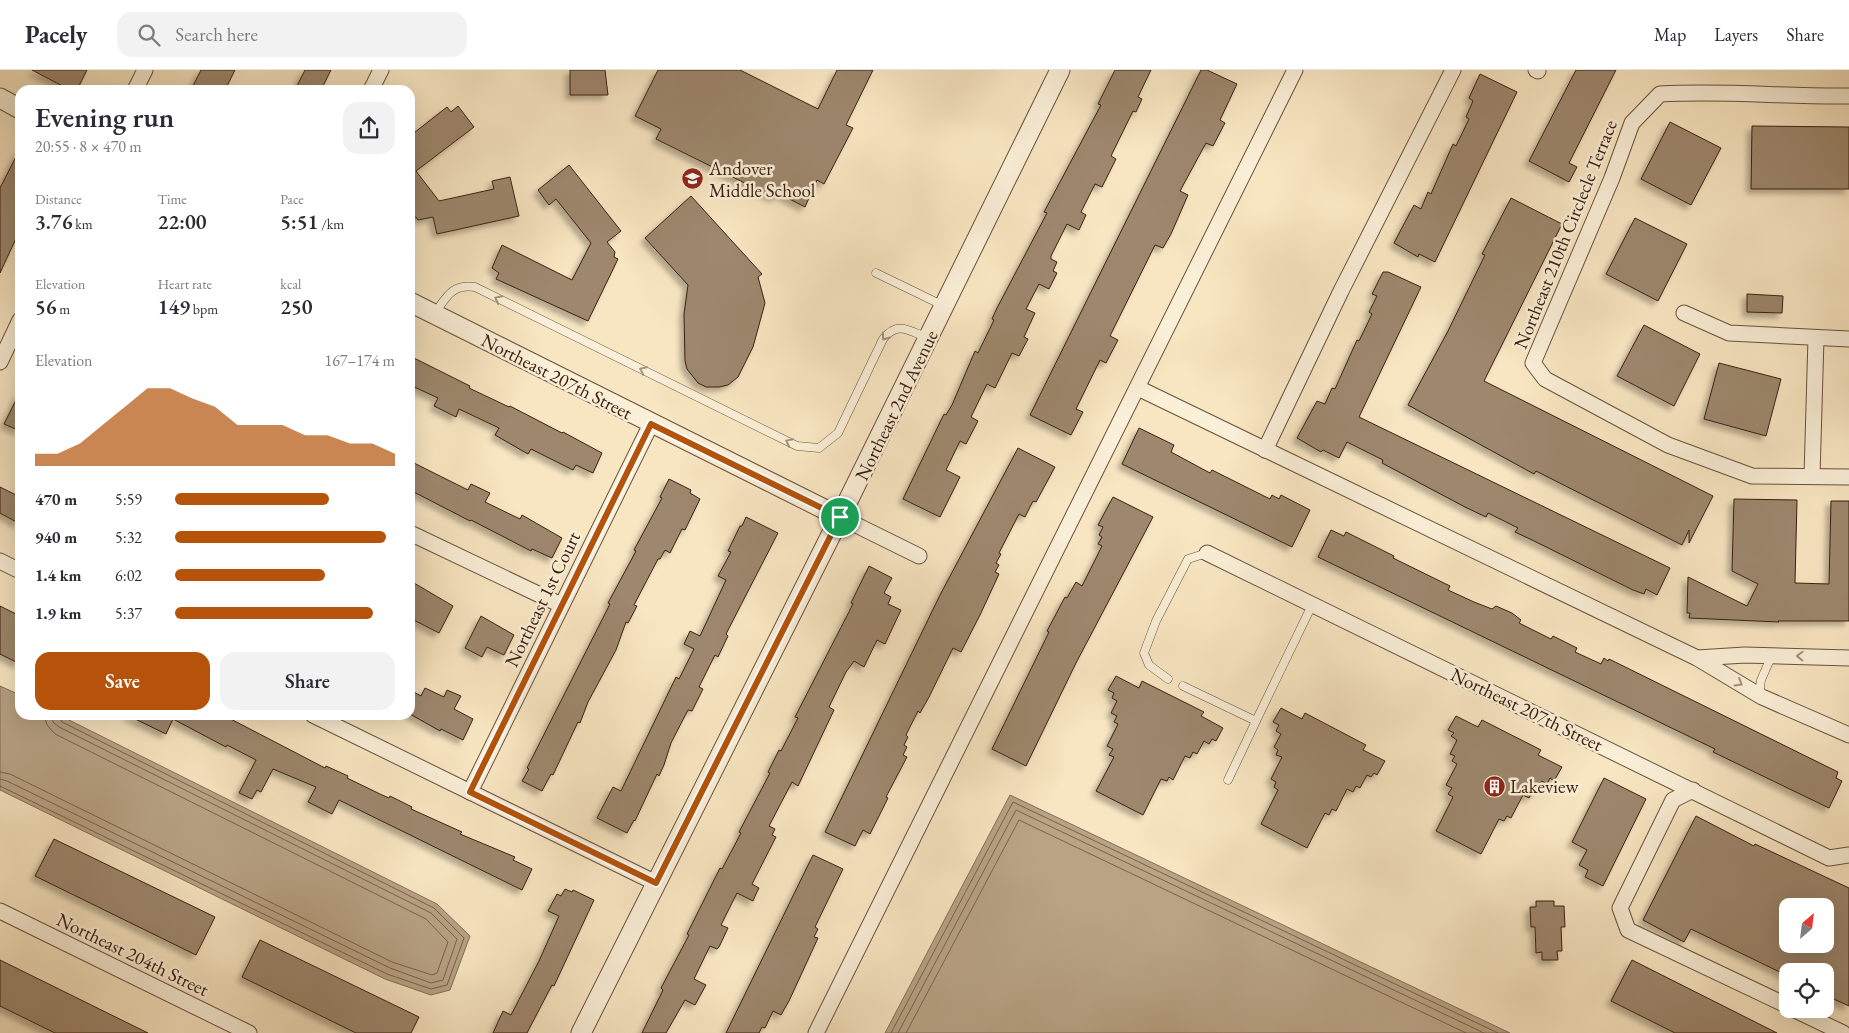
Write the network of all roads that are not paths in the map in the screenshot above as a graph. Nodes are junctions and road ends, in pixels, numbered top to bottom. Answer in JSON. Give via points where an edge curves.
{"nodes":[{"id":1,"x":146,"y":70,"type":"edge"},
{"id":2,"x":381,"y":70,"type":"edge"},
{"id":3,"x":1060,"y":70,"type":"edge"},
{"id":4,"x":1295,"y":70,"type":"edge"},
{"id":5,"x":1453,"y":70,"type":"edge"},
{"id":6,"x":138,"y":85,"type":"edge"},
{"id":7,"x":374,"y":85,"type":"edge"},
{"id":8,"x":1849,"y":96,"type":"edge"},
{"id":9,"x":0,"y":98,"type":"edge"},
{"id":10,"x":15,"y":106,"type":"edge"},
{"id":11,"x":876,"y":273,"type":"dead end"},
{"id":12,"x":415,"y":304,"type":"edge"},
{"id":13,"x":944,"y":306,"type":"junction"},
{"id":14,"x":1684,"y":313,"type":"dead end"},
{"id":15,"x":434,"y":314,"type":"junction"},
{"id":16,"x":928,"y":338,"type":"junction"},
{"id":17,"x":1816,"y":338,"type":"junction"},
{"id":18,"x":1849,"y":339,"type":"edge"},
{"id":19,"x":15,"y":344,"type":"edge"},
{"id":20,"x":0,"y":362,"type":"edge"},
{"id":21,"x":1138,"y":388,"type":"junction"},
{"id":22,"x":651,"y":424,"type":"junction"},
{"id":23,"x":1265,"y":450,"type":"junction"},
{"id":24,"x":1812,"y":476,"type":"junction"},
{"id":25,"x":1849,"y":477,"type":"edge"},
{"id":26,"x":840,"y":517,"type":"junction"},
{"id":27,"x":415,"y":535,"type":"edge"},
{"id":28,"x":1207,"y":553,"type":"joint"},
{"id":29,"x":919,"y":556,"type":"dead end"},
{"id":30,"x":0,"y":561,"type":"edge"},
{"id":31,"x":15,"y":568,"type":"edge"},
{"id":32,"x":1313,"y":603,"type":"junction"},
{"id":33,"x":561,"y":605,"type":"junction"},
{"id":34,"x":1772,"y":656,"type":"junction"},
{"id":35,"x":1697,"y":658,"type":"junction"},
{"id":36,"x":1849,"y":658,"type":"edge"},
{"id":37,"x":1168,"y":678,"type":"dead end"},
{"id":38,"x":1183,"y":686,"type":"dead end"},
{"id":39,"x":1759,"y":695,"type":"junction"},
{"id":40,"x":323,"y":720,"type":"edge"},
{"id":41,"x":1256,"y":721,"type":"junction"},
{"id":42,"x":1849,"y":735,"type":"edge"},
{"id":43,"x":1228,"y":780,"type":"dead end"},
{"id":44,"x":1693,"y":790,"type":"junction"},
{"id":45,"x":470,"y":792,"type":"junction"},
{"id":46,"x":1849,"y":855,"type":"edge"},
{"id":47,"x":656,"y":883,"type":"junction"},
{"id":48,"x":0,"y":910,"type":"edge"},
{"id":49,"x":1779,"y":1002,"type":"edge"},
{"id":50,"x":1812,"y":1018,"type":"edge"},
{"id":51,"x":249,"y":1033,"type":"edge"},
{"id":52,"x":581,"y":1033,"type":"edge"},
{"id":53,"x":816,"y":1033,"type":"edge"},
{"id":54,"x":1843,"y":1033,"type":"edge"}],
"edges":[{"from":1,"to":6,"type":"street"},
{"from":2,"to":7,"type":"street"},
{"from":3,"to":13,"type":"street","name":"Northeast 2nd Avenue"},
{"from":4,"to":21,"type":"street"},
{"from":5,"to":23,"type":"street"},
{"from":8,"to":24,"type":"street","name":"Northeast 210th Circlecle Terrace","via":[[1709,91],[1660,94],[1632,123],[1533,363],[1545,379],[1668,445],[1752,476]]},
{"from":9,"to":10,"type":"street"},
{"from":11,"to":13,"type":"lane"},
{"from":12,"to":15,"type":"street","name":"Northeast 207th Street"},
{"from":13,"to":16,"type":"street","name":"Northeast 2nd Avenue"},
{"from":14,"to":17,"type":"street","via":[[1729,334]]},
{"from":16,"to":15,"type":"lane","one_way":true,"via":[[900,327],[889,331],[838,433],[819,448],[809,449],[797,446],[475,287],[462,286],[452,290]]},
{"from":15,"to":22,"type":"street","name":"Northeast 207th Street"},
{"from":16,"to":26,"type":"street","name":"Northeast 2nd Avenue"},
{"from":17,"to":18,"type":"street"},
{"from":17,"to":24,"type":"street"},
{"from":19,"to":20,"type":"street"},
{"from":21,"to":23,"type":"street"},
{"from":21,"to":53,"type":"street"},
{"from":22,"to":26,"type":"street","name":"Northeast 207th Street"},
{"from":22,"to":33,"type":"street","name":"Northeast 1st Court"},
{"from":23,"to":35,"type":"street"},
{"from":24,"to":25,"type":"street","name":"Northeast 210th Circlecle Terrace"},
{"from":26,"to":29,"type":"street","name":"Northeast 207th Street"},
{"from":26,"to":47,"type":"street","name":"Northeast 2nd Avenue"},
{"from":27,"to":33,"type":"street"},
{"from":28,"to":32,"type":"street","name":"Northeast 207th Street"},
{"from":28,"to":37,"type":"lane","via":[[1188,559],[1144,653],[1149,665]]},
{"from":30,"to":31,"type":"street"},
{"from":32,"to":41,"type":"lane"},
{"from":32,"to":44,"type":"street","name":"Northeast 207th Street"},
{"from":33,"to":45,"type":"street","name":"Northeast 1st Court"},
{"from":34,"to":35,"type":"street"},
{"from":36,"to":34,"type":"street","one_way":true},
{"from":34,"to":39,"type":"lane","via":[[1761,680]]},
{"from":35,"to":39,"type":"street","one_way":true},
{"from":38,"to":41,"type":"lane"},
{"from":39,"to":42,"type":"street"},
{"from":40,"to":45,"type":"street"},
{"from":41,"to":43,"type":"lane"},
{"from":44,"to":46,"type":"street","name":"Northeast 207th Street","via":[[1829,858]]},
{"from":44,"to":49,"type":"street","via":[[1673,800],[1620,908],[1628,930]]},
{"from":45,"to":47,"type":"street"},
{"from":47,"to":52,"type":"street","name":"Northeast 2nd Avenue"},
{"from":48,"to":51,"type":"street","name":"Northeast 204th Street"},
{"from":50,"to":54,"type":"street"}]}
